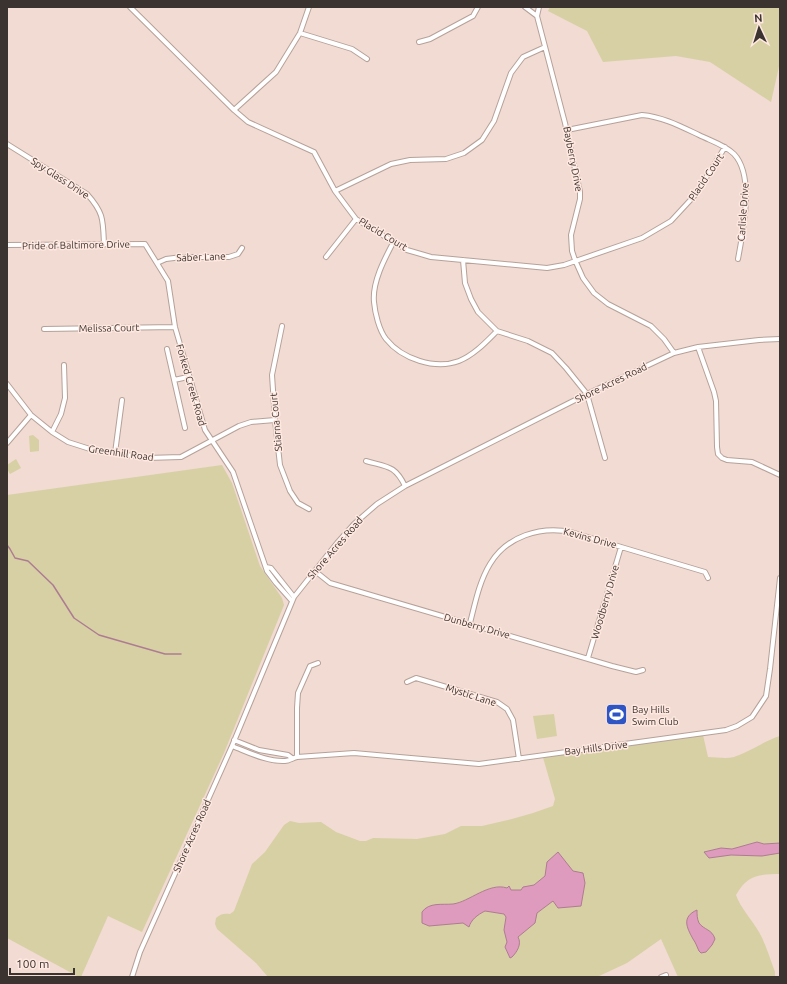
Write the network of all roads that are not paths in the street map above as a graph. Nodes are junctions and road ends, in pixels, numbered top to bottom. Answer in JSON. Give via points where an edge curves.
{"nodes":[{"id":1,"x":130,"y":7,"type":"edge"},
{"id":2,"x":309,"y":7,"type":"edge"},
{"id":3,"x":478,"y":7,"type":"edge"},
{"id":4,"x":525,"y":7,"type":"edge"},
{"id":5,"x":539,"y":7,"type":"edge"},
{"id":6,"x":537,"y":16,"type":"junction"},
{"id":7,"x":300,"y":33,"type":"junction"},
{"id":8,"x":419,"y":42,"type":"dead end"},
{"id":9,"x":544,"y":47,"type":"junction"},
{"id":10,"x":367,"y":58,"type":"dead end"},
{"id":11,"x":234,"y":110,"type":"junction"},
{"id":12,"x":567,"y":130,"type":"junction"},
{"id":13,"x":7,"y":144,"type":"edge"},
{"id":14,"x":725,"y":147,"type":"junction"},
{"id":15,"x":335,"y":191,"type":"junction"},
{"id":16,"x":356,"y":219,"type":"junction"},
{"id":17,"x":394,"y":241,"type":"junction"},
{"id":18,"x":146,"y":244,"type":"joint"},
{"id":19,"x":104,"y":245,"type":"junction"},
{"id":20,"x":7,"y":246,"type":"edge"},
{"id":21,"x":242,"y":248,"type":"dead end"},
{"id":22,"x":326,"y":257,"type":"dead end"},
{"id":23,"x":738,"y":259,"type":"dead end"},
{"id":24,"x":463,"y":260,"type":"junction"},
{"id":25,"x":575,"y":260,"type":"junction"},
{"id":26,"x":157,"y":263,"type":"junction"},
{"id":27,"x":282,"y":326,"type":"dead end"},
{"id":28,"x":175,"y":327,"type":"junction"},
{"id":29,"x":44,"y":329,"type":"dead end"},
{"id":30,"x":497,"y":331,"type":"junction"},
{"id":31,"x":780,"y":339,"type":"edge"},
{"id":32,"x":698,"y":346,"type":"junction"},
{"id":33,"x":167,"y":349,"type":"dead end"},
{"id":34,"x":674,"y":353,"type":"junction"},
{"id":35,"x":64,"y":365,"type":"dead end"},
{"id":36,"x":188,"y":378,"type":"junction"},
{"id":37,"x":174,"y":380,"type":"junction"},
{"id":38,"x":7,"y":384,"type":"edge"},
{"id":39,"x":587,"y":394,"type":"junction"},
{"id":40,"x":122,"y":400,"type":"dead end"},
{"id":41,"x":31,"y":415,"type":"junction"},
{"id":42,"x":275,"y":420,"type":"junction"},
{"id":43,"x":185,"y":428,"type":"dead end"},
{"id":44,"x":52,"y":432,"type":"junction"},
{"id":45,"x":8,"y":440,"type":"edge"},
{"id":46,"x":211,"y":440,"type":"junction"},
{"id":47,"x":115,"y":453,"type":"junction"},
{"id":48,"x":605,"y":458,"type":"dead end"},
{"id":49,"x":366,"y":461,"type":"dead end"},
{"id":50,"x":780,"y":475,"type":"edge"},
{"id":51,"x":405,"y":486,"type":"junction"},
{"id":52,"x":309,"y":509,"type":"dead end"},
{"id":53,"x":621,"y":547,"type":"junction"},
{"id":54,"x":315,"y":571,"type":"junction"},
{"id":55,"x":708,"y":578,"type":"dead end"},
{"id":56,"x":780,"y":578,"type":"edge"},
{"id":57,"x":293,"y":599,"type":"junction"},
{"id":58,"x":470,"y":623,"type":"junction"},
{"id":59,"x":588,"y":658,"type":"junction"},
{"id":60,"x":318,"y":663,"type":"dead end"},
{"id":61,"x":643,"y":670,"type":"dead end"},
{"id":62,"x":407,"y":682,"type":"dead end"},
{"id":63,"x":234,"y":740,"type":"junction"},
{"id":64,"x":232,"y":746,"type":"junction"},
{"id":65,"x":297,"y":757,"type":"junction"},
{"id":66,"x":292,"y":758,"type":"junction"},
{"id":67,"x":519,"y":759,"type":"junction"},
{"id":68,"x":666,"y":975,"type":"dead end"},
{"id":69,"x":132,"y":977,"type":"edge"},
{"id":70,"x":662,"y":977,"type":"edge"}],
"edges":[{"from":1,"to":11,"type":"street","name":"Placid Court"},
{"from":2,"to":7,"type":"street"},
{"from":3,"to":8,"type":"street","via":[[473,16],[430,39]]},
{"from":4,"to":6,"type":"street"},
{"from":5,"to":6,"type":"street","name":"Bayberry Drive"},
{"from":6,"to":9,"type":"street","name":"Bayberry Drive"},
{"from":7,"to":10,"type":"street","via":[[352,49]]},
{"from":7,"to":11,"type":"street","via":[[276,72]]},
{"from":9,"to":12,"type":"street","name":"Bayberry Drive"},
{"from":9,"to":15,"type":"street","via":[[523,57],[511,73],[494,121],[482,140],[466,152],[446,159],[410,160],[391,164]]},
{"from":11,"to":15,"type":"street","name":"Placid Court","via":[[248,122],[314,152]]},
{"from":12,"to":14,"type":"street","name":"Carlisle Drive","via":[[642,115],[675,124]]},
{"from":12,"to":25,"type":"street","name":"Bayberry Drive","via":[[580,192],[571,235]]},
{"from":13,"to":19,"type":"street","name":"Spy Glass Drive","via":[[87,194],[97,205],[102,217]]},
{"from":14,"to":23,"type":"street","name":"Carlisle Drive","via":[[741,164],[746,182]]},
{"from":14,"to":25,"type":"street","name":"Placid Court","via":[[696,194],[671,221],[642,238]]},
{"from":15,"to":16,"type":"street","name":"Placid Court"},
{"from":16,"to":17,"type":"street","name":"Placid Court"},
{"from":16,"to":22,"type":"street"},
{"from":17,"to":24,"type":"street","name":"Placid Court","via":[[407,250],[425,255]]},
{"from":17,"to":30,"type":"street","via":[[384,259],[374,301],[386,339],[403,353],[420,362],[437,364],[458,361],[479,349]]},
{"from":18,"to":19,"type":"street","name":"Pride of Baltimore Drive"},
{"from":18,"to":26,"type":"street","name":"Forked Creek Road"},
{"from":19,"to":20,"type":"street","name":"Pride of Baltimore Drive"},
{"from":21,"to":26,"type":"street","name":"Saber Lane","via":[[238,254],[229,257],[182,257]]},
{"from":24,"to":25,"type":"street","name":"Placid Court","via":[[548,268]]},
{"from":24,"to":30,"type":"street","via":[[465,283],[471,299],[478,312]]},
{"from":25,"to":34,"type":"street","name":"Bayberry Drive","via":[[583,278],[594,293],[608,304],[651,326]]},
{"from":26,"to":28,"type":"street","name":"Forked Creek Road","via":[[168,282]]},
{"from":27,"to":42,"type":"street","name":"Stiarna Court","via":[[272,375]]},
{"from":28,"to":29,"type":"street","name":"Melissa Court"},
{"from":28,"to":36,"type":"street","name":"Forked Creek Road"},
{"from":30,"to":39,"type":"street","via":[[528,341],[552,353]]},
{"from":31,"to":32,"type":"street","name":"Shore Acres Road"},
{"from":32,"to":34,"type":"street","name":"Shore Acres Road"},
{"from":32,"to":50,"type":"street","via":[[716,401],[718,454],[727,460],[752,462]]},
{"from":33,"to":37,"type":"street"},
{"from":34,"to":39,"type":"street","name":"Shore Acres Road"},
{"from":35,"to":44,"type":"street","via":[[65,398]]},
{"from":36,"to":37,"type":"street"},
{"from":36,"to":46,"type":"street","name":"Forked Creek Road","via":[[205,430]]},
{"from":37,"to":43,"type":"street"},
{"from":38,"to":41,"type":"street","name":"Greenhill Road"},
{"from":39,"to":48,"type":"street"},
{"from":39,"to":51,"type":"street","name":"Shore Acres Road"},
{"from":40,"to":47,"type":"street"},
{"from":41,"to":44,"type":"street","name":"Greenhill Road"},
{"from":41,"to":45,"type":"street"},
{"from":42,"to":46,"type":"street","name":"Greenhill Road","via":[[251,422]]},
{"from":42,"to":52,"type":"street","name":"Stiarna Court","via":[[280,464],[290,491],[298,503]]},
{"from":44,"to":47,"type":"street","name":"Greenhill Road","via":[[68,442],[93,450]]},
{"from":46,"to":47,"type":"street","name":"Greenhill Road","via":[[181,457],[147,458]]},
{"from":46,"to":57,"type":"street","name":"Forked Creek Road","via":[[233,472],[267,571]]},
{"from":49,"to":51,"type":"street","via":[[395,470]]},
{"from":51,"to":54,"type":"street","name":"Shore Acres Road","via":[[364,515]]},
{"from":53,"to":55,"type":"street","name":"Kevins Drive","via":[[706,572]]},
{"from":53,"to":58,"type":"street","name":"Kevins Drive","via":[[559,530],[539,531],[521,537],[501,550],[489,565]]},
{"from":53,"to":59,"type":"street","name":"Woodberry Drive"},
{"from":54,"to":57,"type":"street","name":"Shore Acres Road"},
{"from":54,"to":58,"type":"street","name":"Dunberry Drive","via":[[330,583]]},
{"from":56,"to":67,"type":"street","name":"Bay Hills Drive","via":[[768,687],[752,717],[726,730]]},
{"from":57,"to":63,"type":"street","name":"Shore Acres Road"},
{"from":58,"to":59,"type":"street","name":"Dunberry Drive"},
{"from":59,"to":61,"type":"street","name":"Dunberry Drive","via":[[636,672]]},
{"from":60,"to":65,"type":"street","via":[[310,666],[298,693]]},
{"from":62,"to":67,"type":"street","name":"Mystic Lane","via":[[416,678],[497,702],[507,709],[513,720]]},
{"from":63,"to":64,"type":"street","name":"Shore Acres Road"},
{"from":63,"to":66,"type":"street","name":"Bay Hills Drive","via":[[259,750]]},
{"from":64,"to":66,"type":"street","name":"Bay Hills Drive","via":[[275,760],[287,761]]},
{"from":64,"to":69,"type":"street","name":"Shore Acres Road","via":[[140,952]]},
{"from":65,"to":66,"type":"street","name":"Bay Hills Drive"},
{"from":65,"to":67,"type":"street","name":"Bay Hills Drive","via":[[363,753],[479,764]]},
{"from":68,"to":70,"type":"street"}]}
